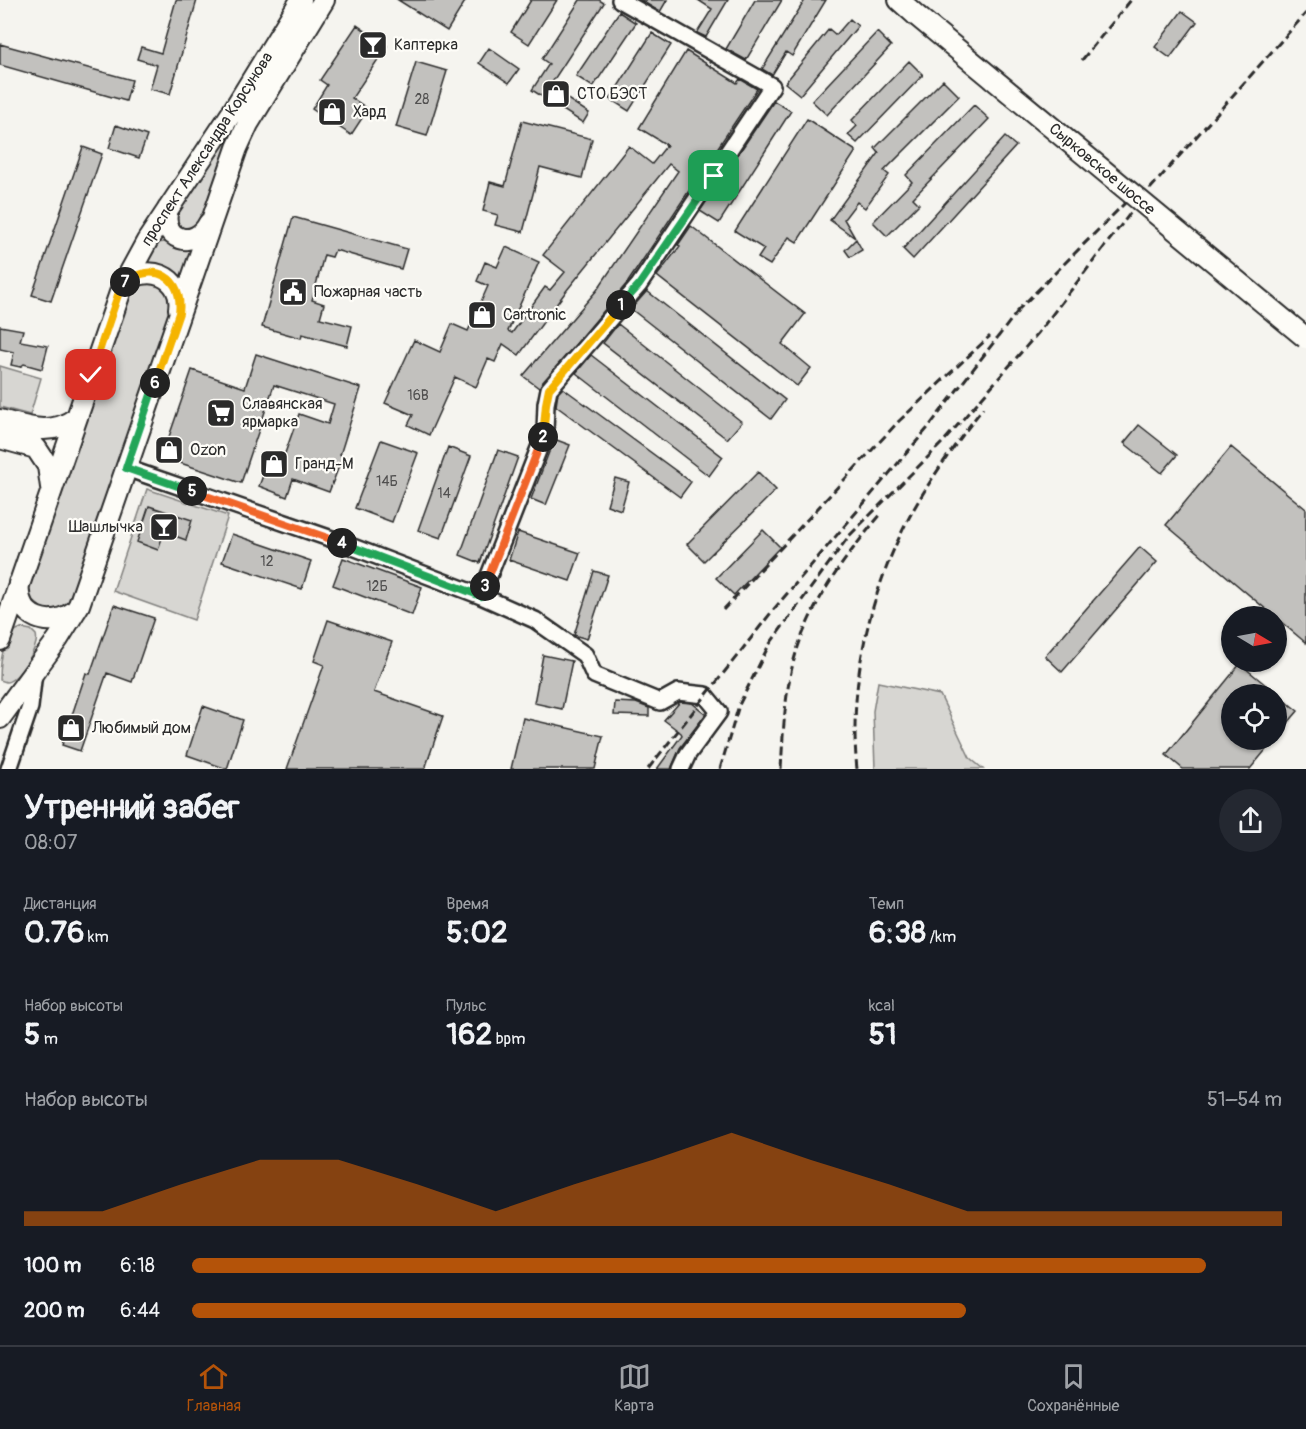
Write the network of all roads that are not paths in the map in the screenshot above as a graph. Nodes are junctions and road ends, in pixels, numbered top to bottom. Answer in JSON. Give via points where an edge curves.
{"nodes":[{"id":1,"x":301,"y":0,"type":"edge"},
{"id":2,"x":324,"y":0,"type":"edge"},
{"id":3,"x":620,"y":0,"type":"edge"},
{"id":4,"x":899,"y":0,"type":"edge"},
{"id":5,"x":168,"y":209,"type":"junction"},
{"id":6,"x":212,"y":219,"type":"junction"},
{"id":7,"x":122,"y":287,"type":"junction"},
{"id":8,"x":179,"y":313,"type":"junction"},
{"id":9,"x":1306,"y":338,"type":"edge"},
{"id":10,"x":76,"y":418,"type":"junction"},
{"id":11,"x":0,"y":420,"type":"edge"},
{"id":12,"x":0,"y":438,"type":"edge"},
{"id":13,"x":38,"y":439,"type":"junction"},
{"id":14,"x":126,"y":468,"type":"junction"},
{"id":15,"x":51,"y":490,"type":"junction"},
{"id":16,"x":20,"y":579,"type":"junction"},
{"id":17,"x":481,"y":596,"type":"junction"},
{"id":18,"x":79,"y":605,"type":"junction"},
{"id":19,"x":1,"y":636,"type":"edge"},
{"id":20,"x":34,"y":672,"type":"junction"},
{"id":21,"x":0,"y":718,"type":"edge"},
{"id":22,"x":9,"y":769,"type":"edge"},
{"id":23,"x":681,"y":769,"type":"edge"}],
"edges":[{"from":1,"to":5,"type":"main road","name":"проспект Александра Корсунова"},
{"from":2,"to":6,"type":"main road","name":"проспект Александра Корсунова","via":[[243,134]]},
{"from":3,"to":17,"type":"street","via":[[772,86],[639,285],[549,389],[545,433]]},
{"from":4,"to":9,"type":"main road","name":"Сырковское шоссе","bridge":true},
{"from":5,"to":6,"type":"main road","via":[[171,233],[186,240],[201,235]]},
{"from":5,"to":7,"type":"main road","name":"проспект Александра Корсунова"},
{"from":6,"to":8,"type":"main road","name":"проспект Александра Корсунова"},
{"from":7,"to":8,"type":"main road","via":[[135,275],[159,273],[177,289]]},
{"from":7,"to":10,"type":"main road","name":"проспект Александра Корсунова"},
{"from":8,"to":14,"type":"main road","name":"проспект Александра Корсунова"},
{"from":10,"to":13,"type":"main road"},
{"from":10,"to":15,"type":"main road","name":"проспект Александра Корсунова"},
{"from":11,"to":13,"type":"main road"},
{"from":12,"to":13,"type":"main road"},
{"from":13,"to":15,"type":"main road","via":[[48,466]]},
{"from":14,"to":17,"type":"street","via":[[332,539]]},
{"from":14,"to":18,"type":"main road","name":"проспект Александра Корсунова"},
{"from":15,"to":16,"type":"main road","name":"проспект Александра Корсунова"},
{"from":16,"to":18,"type":"main road","via":[[22,603],[41,619],[66,618]]},
{"from":16,"to":19,"type":"main road","name":"проспект Александра Корсунова"},
{"from":17,"to":23,"type":"street","via":[[535,620],[585,655],[594,675],[621,688],[660,702],[678,692],[705,695],[719,712]]},
{"from":18,"to":20,"type":"main road","name":"проспект Александра Корсунова"},
{"from":19,"to":20,"type":"main road","via":[[21,621],[40,627],[45,643]]},
{"from":20,"to":21,"type":"main road","name":"проспект Александра Корсунова"},
{"from":20,"to":22,"type":"street","via":[[30,707]]}]}
